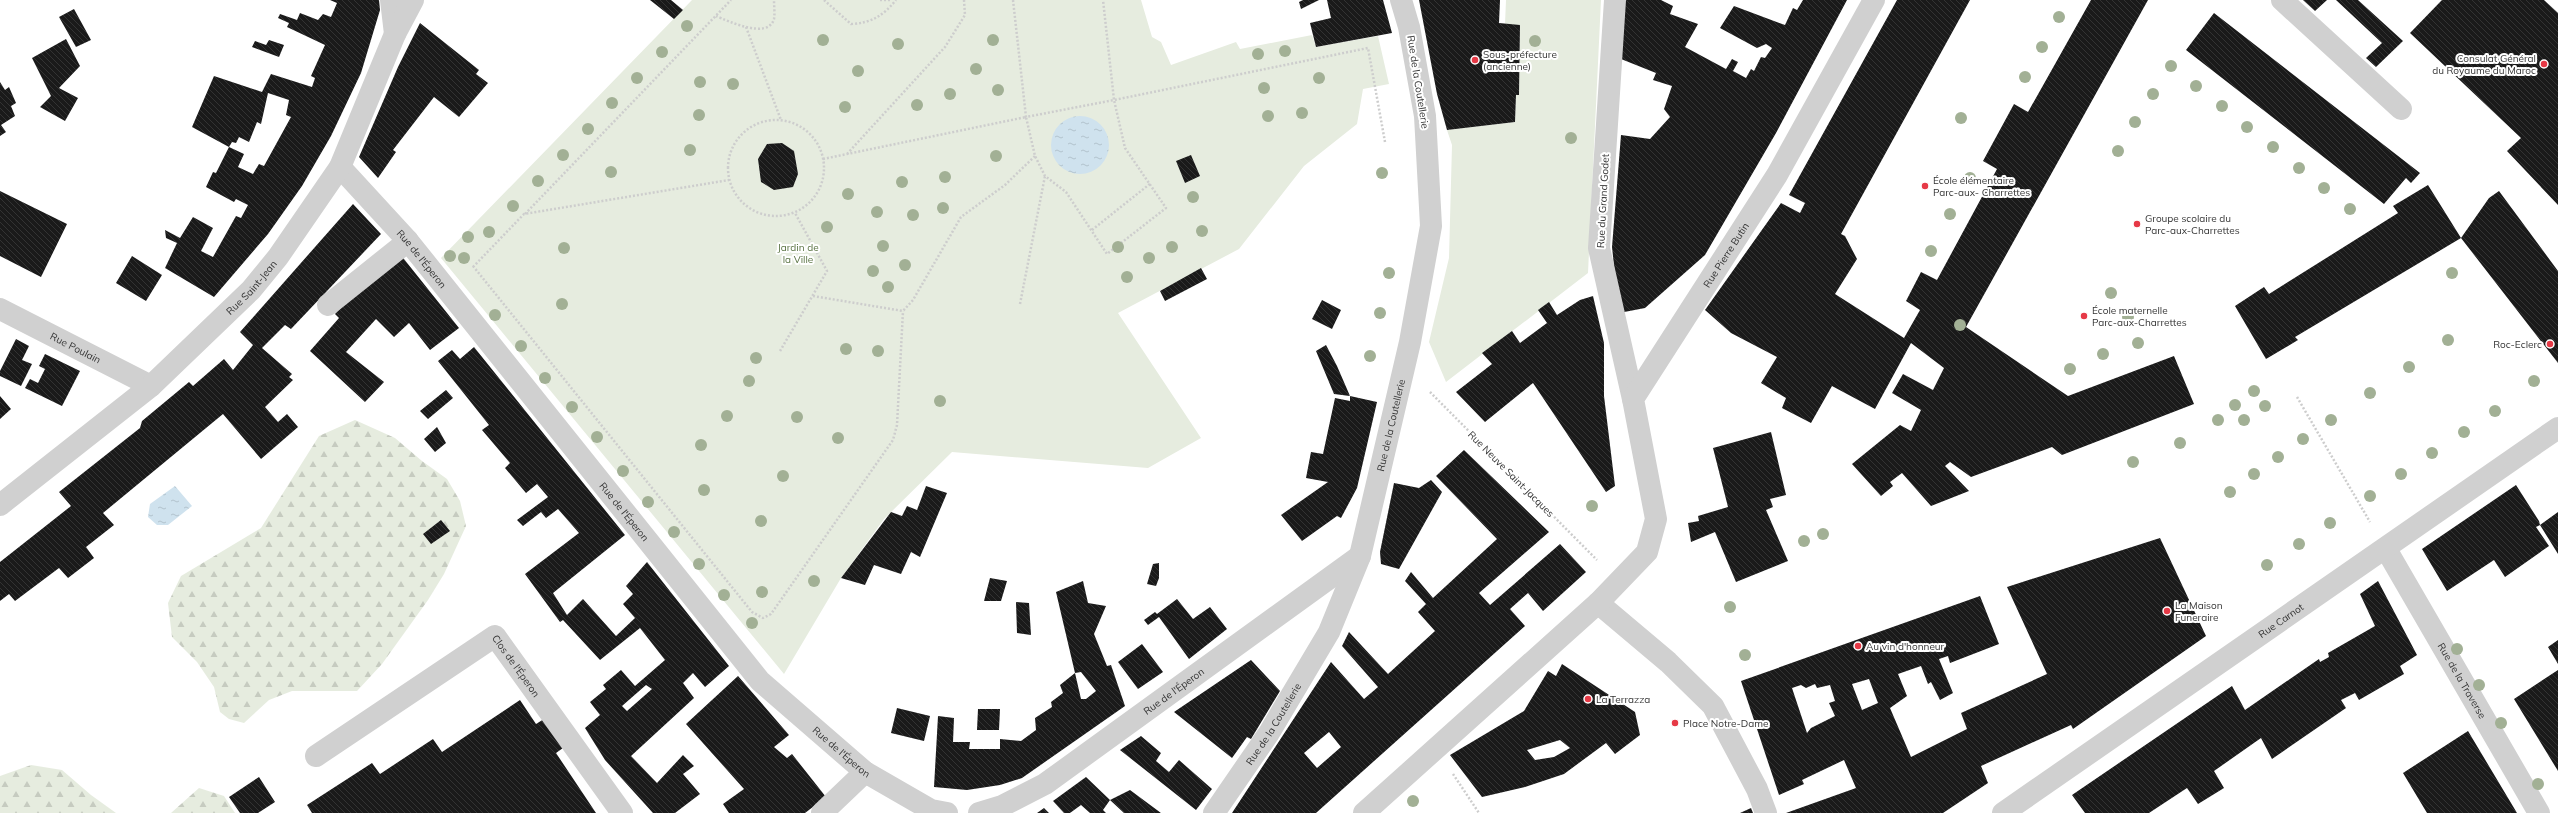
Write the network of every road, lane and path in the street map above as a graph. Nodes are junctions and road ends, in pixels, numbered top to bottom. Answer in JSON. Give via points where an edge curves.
{"nodes":[{"id":1,"x":391,"y":0,"type":"edge"},
{"id":2,"x":413,"y":0,"type":"edge"},
{"id":3,"x":731,"y":0,"type":"edge"},
{"id":4,"x":774,"y":0,"type":"edge"},
{"id":5,"x":824,"y":0,"type":"edge"},
{"id":6,"x":880,"y":0,"type":"edge"},
{"id":7,"x":891,"y":0,"type":"edge"},
{"id":8,"x":896,"y":0,"type":"edge"},
{"id":9,"x":964,"y":0,"type":"edge"},
{"id":10,"x":1013,"y":0,"type":"edge"},
{"id":11,"x":1103,"y":0,"type":"edge"},
{"id":12,"x":1401,"y":0,"type":"edge"},
{"id":13,"x":1615,"y":0,"type":"edge"},
{"id":14,"x":1874,"y":0,"type":"edge"},
{"id":15,"x":2282,"y":0,"type":"edge"},
{"id":16,"x":716,"y":16,"type":"junction"},
{"id":17,"x":746,"y":27,"type":"junction"},
{"id":18,"x":396,"y":34,"type":"junction"},
{"id":19,"x":1114,"y":100,"type":"junction"},
{"id":20,"x":2401,"y":109,"type":"dead end"},
{"id":21,"x":1026,"y":118,"type":"junction"},
{"id":22,"x":781,"y":120,"type":"junction"},
{"id":23,"x":1385,"y":142,"type":"dead end"},
{"id":24,"x":846,"y":155,"type":"junction"},
{"id":25,"x":1035,"y":156,"type":"junction"},
{"id":26,"x":823,"y":159,"type":"junction"},
{"id":27,"x":340,"y":167,"type":"junction"},
{"id":28,"x":1045,"y":176,"type":"junction"},
{"id":29,"x":729,"y":180,"type":"junction"},
{"id":30,"x":1151,"y":183,"type":"junction"},
{"id":31,"x":795,"y":213,"type":"junction"},
{"id":32,"x":524,"y":214,"type":"junction"},
{"id":33,"x":1092,"y":230,"type":"junction"},
{"id":34,"x":408,"y":242,"type":"junction"},
{"id":35,"x":473,"y":266,"type":"junction"},
{"id":36,"x":813,"y":296,"type":"junction"},
{"id":37,"x":457,"y":303,"type":"junction"},
{"id":38,"x":328,"y":304,"type":"dead end"},
{"id":39,"x":1020,"y":304,"type":"dead end"},
{"id":40,"x":0,"y":309,"type":"edge"},
{"id":41,"x":903,"y":311,"type":"junction"},
{"id":42,"x":780,"y":351,"type":"dead end"},
{"id":43,"x":1404,"y":366,"type":"junction"},
{"id":44,"x":151,"y":386,"type":"junction"},
{"id":45,"x":2297,"y":397,"type":"dead end"},
{"id":46,"x":1633,"y":399,"type":"junction"},
{"id":47,"x":2550,"y":433,"type":"edge"},
{"id":48,"x":0,"y":505,"type":"edge"},
{"id":49,"x":2386,"y":549,"type":"junction"},
{"id":50,"x":1360,"y":556,"type":"junction"},
{"id":51,"x":1619,"y":582,"type":"junction"},
{"id":52,"x":1598,"y":603,"type":"junction"},
{"id":53,"x":1436,"y":749,"type":"junction"},
{"id":54,"x":316,"y":756,"type":"dead end"},
{"id":55,"x":865,"y":772,"type":"junction"},
{"id":56,"x":622,"y":813,"type":"edge"},
{"id":57,"x":822,"y":813,"type":"edge"},
{"id":58,"x":947,"y":813,"type":"edge"},
{"id":59,"x":979,"y":813,"type":"edge"},
{"id":60,"x":1214,"y":813,"type":"edge"},
{"id":61,"x":1364,"y":813,"type":"edge"},
{"id":62,"x":1479,"y":813,"type":"edge"},
{"id":63,"x":1766,"y":813,"type":"edge"},
{"id":64,"x":2004,"y":813,"type":"edge"},
{"id":65,"x":2538,"y":813,"type":"edge"}],
"edges":[{"from":1,"to":18,"type":"street"},
{"from":2,"to":18,"type":"street","name":"Rue Saint-Jean"},
{"from":3,"to":16,"type":"path"},
{"from":4,"to":17,"type":"path","via":[[774,20],[768,27]]},
{"from":5,"to":8,"type":"path","via":[[851,24],[864,24],[880,17]]},
{"from":6,"to":7,"type":"path"},
{"from":9,"to":24,"type":"path","via":[[964,14],[945,47]]},
{"from":10,"to":21,"type":"path"},
{"from":11,"to":19,"type":"path"},
{"from":12,"to":43,"type":"street","name":"Rue de la Coutellerie","via":[[1409,27],[1425,116],[1431,226]]},
{"from":13,"to":46,"type":"street","name":"Rue du Grand Godet","via":[[1599,248]]},
{"from":14,"to":46,"type":"street","name":"Rue Pierre Butin","via":[[1777,175]]},
{"from":15,"to":20,"type":"street"},
{"from":16,"to":17,"type":"path"},
{"from":16,"to":32,"type":"path"},
{"from":17,"to":22,"type":"path"},
{"from":18,"to":27,"type":"street","name":"Rue Saint-Jean"},
{"from":19,"to":21,"type":"path"},
{"from":19,"to":23,"type":"path","via":[[1368,48]]},
{"from":19,"to":30,"type":"path","via":[[1125,148]]},
{"from":21,"to":24,"type":"path"},
{"from":21,"to":25,"type":"path"},
{"from":22,"to":26,"type":"path","via":[[795,124],[808,132],[821,149]]},
{"from":22,"to":29,"type":"path","via":[[766,121],[740,136],[732,149],[728,165]]},
{"from":24,"to":26,"type":"path"},
{"from":25,"to":28,"type":"path"},
{"from":25,"to":41,"type":"path","via":[[1006,185],[961,217]]},
{"from":26,"to":31,"type":"path","via":[[824,177],[819,191],[809,204]]},
{"from":27,"to":34,"type":"street","name":"Rue de l'Éperon"},
{"from":27,"to":44,"type":"street","name":"Rue Saint-Jean","via":[[251,290]]},
{"from":28,"to":33,"type":"path","via":[[1066,192]]},
{"from":28,"to":39,"type":"path"},
{"from":29,"to":31,"type":"path","via":[[736,195],[747,207],[762,215],[779,217]]},
{"from":29,"to":32,"type":"path"},
{"from":30,"to":33,"type":"path"},
{"from":30,"to":33,"type":"path","via":[[1166,208],[1107,254]]},
{"from":31,"to":36,"type":"path","via":[[827,271]]},
{"from":32,"to":35,"type":"path"},
{"from":34,"to":37,"type":"street","name":"Rue de l'Éperon"},
{"from":34,"to":38,"type":"street"},
{"from":35,"to":37,"type":"path","via":[[459,279]]},
{"from":35,"to":41,"type":"path","via":[[752,612],[762,618],[771,614],[893,440],[897,425]]},
{"from":36,"to":41,"type":"path"},
{"from":36,"to":42,"type":"path"},
{"from":37,"to":55,"type":"street","name":"Rue de l'Éperon","via":[[760,681]]},
{"from":40,"to":44,"type":"street","name":"Rue Poulain"},
{"from":43,"to":50,"type":"street","name":"Rue de la Coutellerie"},
{"from":43,"to":51,"type":"path","name":"Rue Neuve Saint-Jacques"},
{"from":44,"to":48,"type":"street","name":"Rue Saint-Jean"},
{"from":45,"to":49,"type":"path"},
{"from":46,"to":51,"type":"street","via":[[1656,519],[1647,552]]},
{"from":47,"to":49,"type":"street","name":"Rue Carnot"},
{"from":49,"to":64,"type":"street","name":"Rue Carnot"},
{"from":49,"to":65,"type":"street","name":"Rue de la Traverse"},
{"from":50,"to":59,"type":"street","name":"Rue de l'Éperon","via":[[1046,784],[1002,806]]},
{"from":50,"to":60,"type":"street","name":"Rue de la Coutellerie","via":[[1329,632],[1269,733]]},
{"from":51,"to":52,"type":"street"},
{"from":52,"to":53,"type":"street"},
{"from":52,"to":63,"type":"street","via":[[1668,662],[1713,706],[1757,789]]},
{"from":53,"to":61,"type":"street"},
{"from":53,"to":62,"type":"path"},
{"from":54,"to":56,"type":"street","name":"Clos de l'Éperon","via":[[495,636]]},
{"from":55,"to":57,"type":"street"},
{"from":55,"to":58,"type":"street","name":"Rue de l'Éperon","via":[[931,810]]}]}
